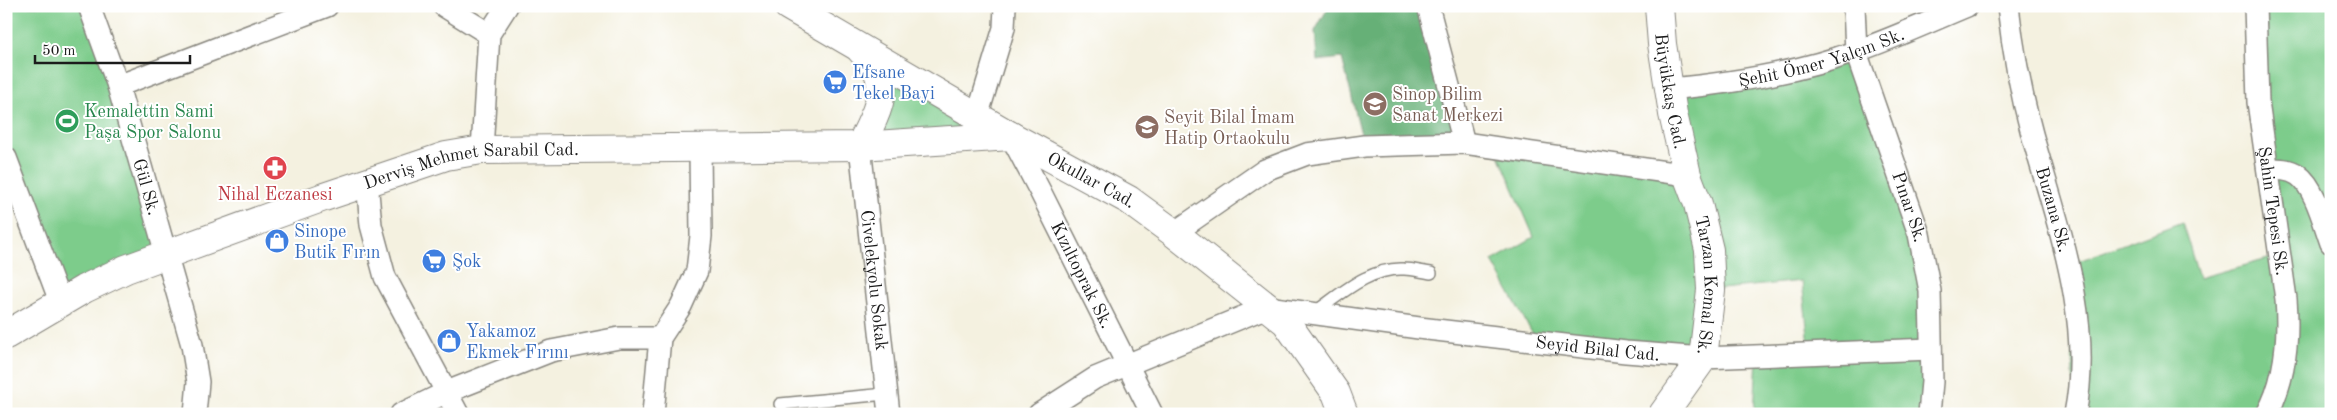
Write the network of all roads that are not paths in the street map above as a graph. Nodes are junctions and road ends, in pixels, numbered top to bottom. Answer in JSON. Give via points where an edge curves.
{"nodes":[{"id":1,"x":89,"y":6,"type":"edge"},
{"id":2,"x":327,"y":6,"type":"edge"},
{"id":3,"x":444,"y":6,"type":"edge"},
{"id":4,"x":507,"y":6,"type":"edge"},
{"id":5,"x":788,"y":6,"type":"edge"},
{"id":6,"x":1005,"y":6,"type":"edge"},
{"id":7,"x":1428,"y":6,"type":"edge"},
{"id":8,"x":1659,"y":6,"type":"edge"},
{"id":9,"x":1854,"y":6,"type":"edge"},
{"id":10,"x":1967,"y":6,"type":"edge"},
{"id":11,"x":2008,"y":6,"type":"edge"},
{"id":12,"x":2255,"y":6,"type":"edge"},
{"id":13,"x":489,"y":34,"type":"junction"},
{"id":14,"x":859,"y":48,"type":"junction"},
{"id":15,"x":1856,"y":52,"type":"junction"},
{"id":16,"x":118,"y":86,"type":"junction"},
{"id":17,"x":1669,"y":89,"type":"junction"},
{"id":18,"x":977,"y":117,"type":"junction"},
{"id":19,"x":1011,"y":136,"type":"junction"},
{"id":20,"x":1464,"y":143,"type":"junction"},
{"id":21,"x":860,"y":146,"type":"junction"},
{"id":22,"x":700,"y":149,"type":"junction"},
{"id":23,"x":482,"y":150,"type":"junction"},
{"id":24,"x":6,"y":158,"type":"edge"},
{"id":25,"x":2268,"y":169,"type":"junction"},
{"id":26,"x":1687,"y":176,"type":"junction"},
{"id":27,"x":367,"y":182,"type":"junction"},
{"id":28,"x":14,"y":202,"type":"edge"},
{"id":29,"x":1174,"y":233,"type":"junction"},
{"id":30,"x":2331,"y":243,"type":"edge"},
{"id":31,"x":166,"y":254,"type":"junction"},
{"id":32,"x":1431,"y":273,"type":"dead end"},
{"id":33,"x":61,"y":304,"type":"junction"},
{"id":34,"x":1267,"y":306,"type":"junction"},
{"id":35,"x":1314,"y":313,"type":"junction"},
{"id":36,"x":6,"y":335,"type":"edge"},
{"id":37,"x":660,"y":338,"type":"junction"},
{"id":38,"x":1931,"y":349,"type":"junction"},
{"id":39,"x":1703,"y":358,"type":"junction"},
{"id":40,"x":1128,"y":366,"type":"junction"},
{"id":41,"x":447,"y":392,"type":"junction"},
{"id":42,"x":780,"y":404,"type":"dead end"},
{"id":43,"x":888,"y":404,"type":"edge"},
{"id":44,"x":195,"y":414,"type":"edge"},
{"id":45,"x":401,"y":414,"type":"edge"},
{"id":46,"x":458,"y":414,"type":"edge"},
{"id":47,"x":653,"y":414,"type":"edge"},
{"id":48,"x":1039,"y":414,"type":"edge"},
{"id":49,"x":1152,"y":414,"type":"edge"},
{"id":50,"x":1344,"y":414,"type":"edge"},
{"id":51,"x":1663,"y":414,"type":"edge"},
{"id":52,"x":1929,"y":414,"type":"edge"},
{"id":53,"x":2075,"y":414,"type":"edge"},
{"id":54,"x":2267,"y":414,"type":"edge"}],
"edges":[{"from":1,"to":16,"type":"street","name":"Gül Sk."},
{"from":2,"to":16,"type":"street"},
{"from":3,"to":13,"type":"street"},
{"from":4,"to":13,"type":"street"},
{"from":5,"to":14,"type":"main road","name":"Okullar Cad."},
{"from":6,"to":18,"type":"street","via":[[1004,28]]},
{"from":7,"to":20,"type":"street"},
{"from":8,"to":17,"type":"main road","name":"Büyükkaş Cad."},
{"from":9,"to":15,"type":"street","name":"Pınar Sk."},
{"from":10,"to":15,"type":"street","name":"Şehit Ömer Yalçın Sk."},
{"from":11,"to":53,"type":"street","name":"Buzana Sk.","via":[[2014,63],[2060,228],[2075,297],[2080,364]]},
{"from":12,"to":25,"type":"street","name":"Şahin Tepesi Sk.","via":[[2258,102]]},
{"from":13,"to":23,"type":"street"},
{"from":14,"to":18,"type":"main road","name":"Okullar Cad."},
{"from":14,"to":21,"type":"main road","via":[[876,69],[881,90],[875,117]]},
{"from":15,"to":17,"type":"street","name":"Şehit Ömer Yalçın Sk.","via":[[1792,70],[1715,85]]},
{"from":15,"to":38,"type":"street","name":"Pınar Sk.","via":[[1919,234],[1930,291]]},
{"from":16,"to":31,"type":"street","name":"Gül Sk."},
{"from":17,"to":26,"type":"main road","name":"Büyükkaş Cad."},
{"from":18,"to":19,"type":"main road","name":"Okullar Cad."},
{"from":19,"to":21,"type":"main road","name":"Derviş Mehmet Sarabil Cad."},
{"from":19,"to":29,"type":"main road","name":"Okullar Cad.","via":[[1129,200]]},
{"from":19,"to":40,"type":"street","name":"Kızıltoprak Sk."},
{"from":20,"to":26,"type":"street"},
{"from":20,"to":29,"type":"street","via":[[1364,146],[1307,154],[1265,170]]},
{"from":21,"to":22,"type":"main road","name":"Derviş Mehmet Sarabil Cad."},
{"from":21,"to":43,"type":"street","name":"Civelekyolu Sokak"},
{"from":22,"to":23,"type":"main road","name":"Derviş Mehmet Sarabil Cad."},
{"from":22,"to":37,"type":"street","via":[[701,236],[697,271],[682,306]]},
{"from":23,"to":27,"type":"main road","name":"Derviş Mehmet Sarabil Cad.","via":[[446,156]]},
{"from":24,"to":28,"type":"street"},
{"from":25,"to":30,"type":"street","via":[[2285,169],[2299,176],[2312,193]]},
{"from":25,"to":54,"type":"street","name":"Şahin Tepesi Sk.","via":[[2288,330],[2283,371],[2275,400]]},
{"from":26,"to":39,"type":"main road","name":"Tarzan Kemal Sk.","via":[[1698,204],[1709,250],[1710,290]]},
{"from":27,"to":31,"type":"main road","name":"Derviş Mehmet Sarabil Cad."},
{"from":27,"to":41,"type":"street","via":[[371,225],[385,277]]},
{"from":28,"to":33,"type":"street"},
{"from":29,"to":34,"type":"main road","name":"Okullar Cad."},
{"from":31,"to":33,"type":"main road","name":"Derviş Mehmet Sarabil Cad.","via":[[84,289]]},
{"from":31,"to":44,"type":"street","name":"Gül Sk.","via":[[192,345],[198,382]]},
{"from":32,"to":35,"type":"lane","via":[[1403,269],[1382,272],[1363,280]]},
{"from":33,"to":36,"type":"main road","name":"Derviş Mehmet Sarabil Cad."},
{"from":34,"to":35,"type":"street","name":"Seyid Bilal Cad."},
{"from":34,"to":40,"type":"street"},
{"from":34,"to":50,"type":"main road","name":"Okullar Cad.","via":[[1286,322],[1336,393]]},
{"from":35,"to":39,"type":"street","name":"Seyid Bilal Cad.","via":[[1536,342]]},
{"from":37,"to":41,"type":"street","via":[[619,338],[552,351]]},
{"from":37,"to":47,"type":"street"},
{"from":38,"to":39,"type":"street","name":"Seyid Bilal Cad."},
{"from":38,"to":52,"type":"street","name":"Pınar Sk."},
{"from":39,"to":51,"type":"main road","name":"Tarzan Kemal Sk."},
{"from":40,"to":48,"type":"street","via":[[1096,378]]},
{"from":40,"to":49,"type":"street","name":"Kızıltoprak Sk."},
{"from":41,"to":45,"type":"street"},
{"from":41,"to":46,"type":"street"},
{"from":42,"to":43,"type":"lane"}]}
